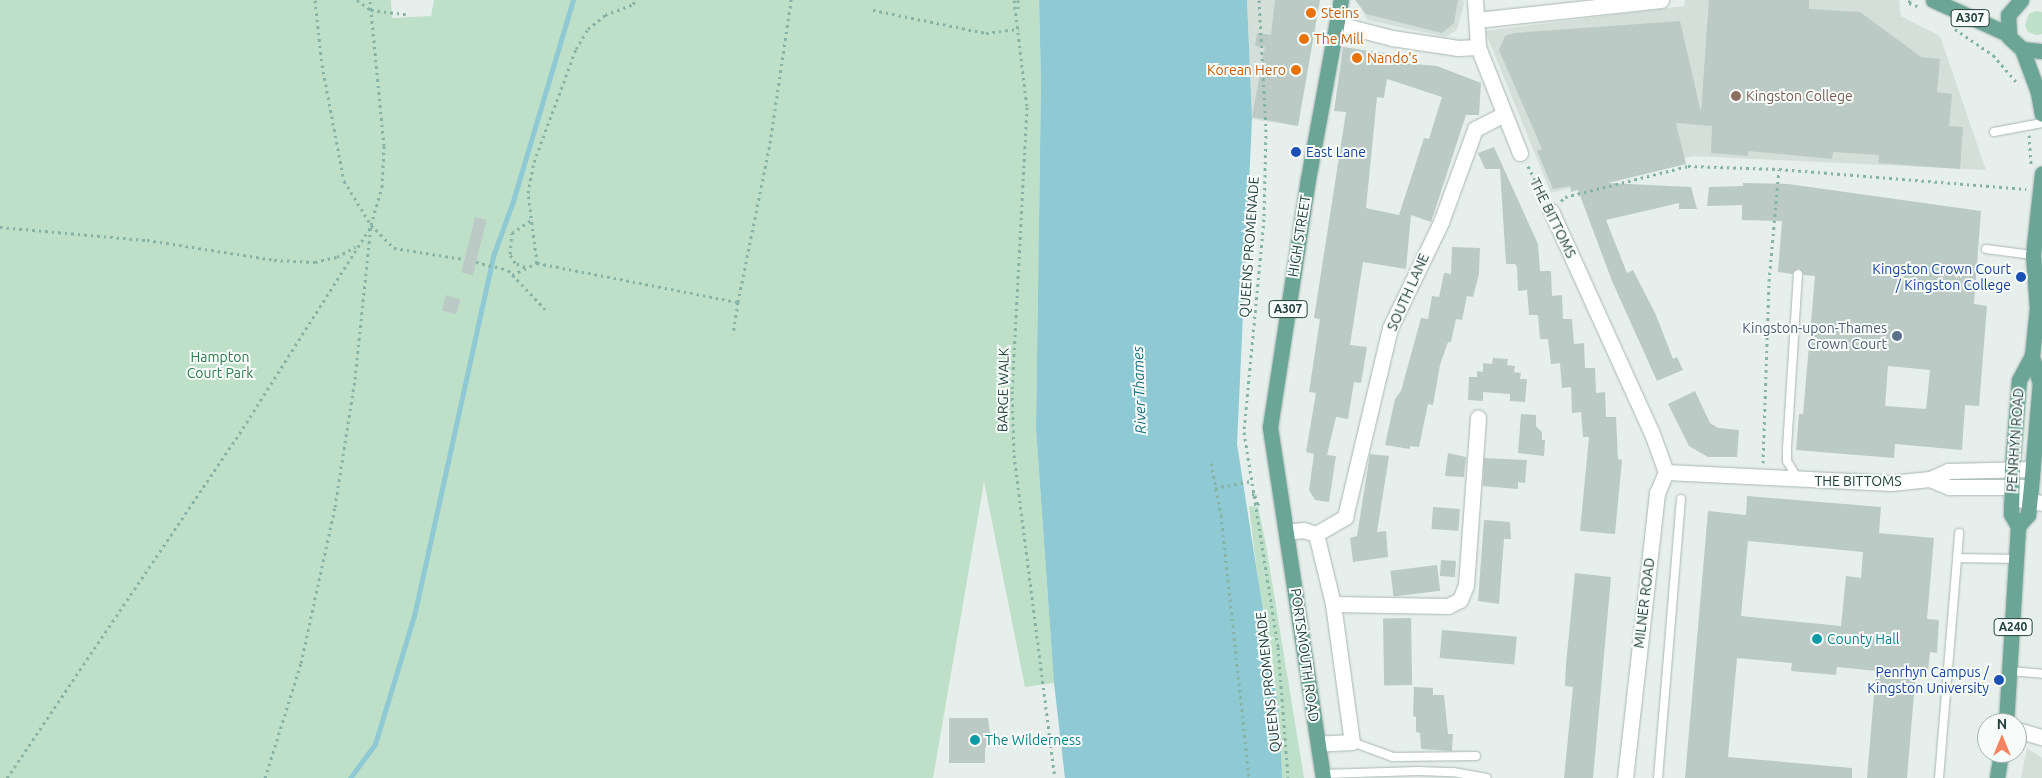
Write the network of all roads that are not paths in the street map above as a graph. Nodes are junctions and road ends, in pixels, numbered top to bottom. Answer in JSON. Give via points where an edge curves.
{"nodes":[{"id":1,"x":1341,"y":0,"type":"edge"},
{"id":2,"x":1475,"y":0,"type":"edge"},
{"id":3,"x":1661,"y":0,"type":"edge"},
{"id":4,"x":2014,"y":1,"type":"edge"},
{"id":5,"x":1927,"y":4,"type":"edge"},
{"id":6,"x":1476,"y":20,"type":"junction"},
{"id":7,"x":1338,"y":24,"type":"junction"},
{"id":8,"x":2008,"y":34,"type":"junction"},
{"id":9,"x":1478,"y":47,"type":"junction"},
{"id":10,"x":2022,"y":49,"type":"junction"},
{"id":11,"x":2042,"y":51,"type":"edge"},
{"id":12,"x":2042,"y":114,"type":"edge"},
{"id":13,"x":1503,"y":115,"type":"junction"},
{"id":14,"x":2042,"y":123,"type":"edge"},
{"id":15,"x":1994,"y":132,"type":"dead end"},
{"id":16,"x":1520,"y":153,"type":"road end"},
{"id":17,"x":2036,"y":170,"type":"edge"},
{"id":18,"x":1551,"y":211,"type":"road end"},
{"id":19,"x":1986,"y":249,"type":"dead end"},
{"id":20,"x":2033,"y":254,"type":"junction"},
{"id":21,"x":1798,"y":274,"type":"dead end"},
{"id":22,"x":2039,"y":311,"type":"edge"},
{"id":23,"x":2032,"y":356,"type":"junction"},
{"id":24,"x":1478,"y":417,"type":"dead end"},
{"id":25,"x":2012,"y":468,"type":"junction"},
{"id":26,"x":2032,"y":469,"type":"junction"},
{"id":27,"x":1666,"y":472,"type":"junction"},
{"id":28,"x":1930,"y":479,"type":"junction"},
{"id":29,"x":1802,"y":480,"type":"junction"},
{"id":30,"x":2011,"y":492,"type":"junction"},
{"id":31,"x":2034,"y":496,"type":"edge"},
{"id":32,"x":1681,"y":500,"type":"dead end"},
{"id":33,"x":2018,"y":526,"type":"junction"},
{"id":34,"x":1287,"y":532,"type":"junction"},
{"id":35,"x":1959,"y":533,"type":"dead end"},
{"id":36,"x":1316,"y":534,"type":"junction"},
{"id":37,"x":1958,"y":558,"type":"junction"},
{"id":38,"x":2016,"y":559,"type":"junction"},
{"id":39,"x":1333,"y":604,"type":"junction"},
{"id":40,"x":2010,"y":671,"type":"junction"},
{"id":41,"x":2042,"y":674,"type":"edge"},
{"id":42,"x":2007,"y":713,"type":"edge"},
{"id":43,"x":2027,"y":733,"type":"edge"},
{"id":44,"x":2042,"y":737,"type":"edge"},
{"id":45,"x":1352,"y":742,"type":"junction"},
{"id":46,"x":1318,"y":744,"type":"junction"},
{"id":47,"x":1476,"y":756,"type":"dead end"},
{"id":48,"x":1999,"y":763,"type":"edge"},
{"id":49,"x":1323,"y":776,"type":"edge"},
{"id":50,"x":1486,"y":778,"type":"edge"},
{"id":51,"x":1625,"y":778,"type":"edge"},
{"id":52,"x":1658,"y":778,"type":"edge"},
{"id":53,"x":1939,"y":778,"type":"edge"},
{"id":54,"x":1997,"y":778,"type":"edge"}],
"edges":[{"from":1,"to":7,"type":"main road","name":"HIGH STREET","number":"A307"},
{"from":2,"to":6,"type":"street"},
{"from":3,"to":6,"type":"street"},
{"from":4,"to":8,"type":"main road","via":[[2008,15]]},
{"from":5,"to":8,"type":"main road","number":"A307"},
{"from":6,"to":9,"type":"street"},
{"from":7,"to":9,"type":"street","via":[[1439,45]]},
{"from":7,"to":34,"type":"main road","name":"HIGH STREET","number":"A307","via":[[1308,179],[1270,423]]},
{"from":8,"to":10,"type":"main road"},
{"from":9,"to":13,"type":"street"},
{"from":10,"to":11,"type":"main road"},
{"from":10,"to":12,"type":"main road","via":[[2038,92]]},
{"from":13,"to":16,"type":"street"},
{"from":13,"to":36,"type":"street","name":"SOUTH LANE","via":[[1475,129],[1441,222],[1390,328],[1346,517]]},
{"from":14,"to":15,"type":"lane"},
{"from":17,"to":20,"type":"main road","name":"PENRHYN ROAD","number":"A240"},
{"from":18,"to":27,"type":"street","name":"THE BITTOMS","via":[[1651,431]]},
{"from":19,"to":20,"type":"lane"},
{"from":20,"to":22,"type":"main road","name":"PENRHYN ROAD","number":"A240"},
{"from":21,"to":29,"type":"lane","via":[[1787,448],[1792,474]]},
{"from":22,"to":23,"type":"main road","name":"PENRHYN ROAD","number":"A240"},
{"from":23,"to":25,"type":"main road","name":"PENRHYN ROAD","number":"A240","via":[[2019,380]]},
{"from":23,"to":26,"type":"main road","name":"PENRHYN ROAD","number":"A240","via":[[2040,383]]},
{"from":24,"to":39,"type":"street","via":[[1466,585],[1460,600],[1448,606]]},
{"from":25,"to":26,"type":"street"},
{"from":25,"to":28,"type":"street","via":[[1948,471]]},
{"from":25,"to":30,"type":"main road","name":"PENRHYN ROAD","number":"A240"},
{"from":26,"to":31,"type":"main road","name":"PENRHYN ROAD","number":"A240"},
{"from":27,"to":29,"type":"street","name":"THE BITTOMS"},
{"from":27,"to":51,"type":"street","name":"MILNER ROAD","via":[[1657,493]]},
{"from":28,"to":29,"type":"street","name":"THE BITTOMS","via":[[1891,483]]},
{"from":28,"to":30,"type":"street","via":[[1949,487]]},
{"from":30,"to":31,"type":"street"},
{"from":30,"to":33,"type":"main road","name":"PENRHYN ROAD","number":"A240","via":[[2011,514]]},
{"from":31,"to":33,"type":"main road","name":"PENRHYN ROAD","number":"A240","via":[[2028,515]]},
{"from":32,"to":52,"type":"lane"},
{"from":33,"to":38,"type":"main road","name":"PENRHYN ROAD","number":"A240"},
{"from":34,"to":36,"type":"street","via":[[1303,530]]},
{"from":34,"to":46,"type":"main road","name":"PORTSMOUTH ROAD","number":"A307"},
{"from":35,"to":37,"type":"lane"},
{"from":36,"to":39,"type":"street"},
{"from":37,"to":38,"type":"lane"},
{"from":37,"to":53,"type":"lane"},
{"from":38,"to":40,"type":"main road","name":"PENRHYN ROAD","number":"A240"},
{"from":39,"to":45,"type":"street"},
{"from":40,"to":41,"type":"lane"},
{"from":40,"to":42,"type":"main road","name":"PENRHYN ROAD","number":"A240"},
{"from":43,"to":44,"type":"street"},
{"from":45,"to":46,"type":"street"},
{"from":45,"to":47,"type":"lane","via":[[1393,757]]},
{"from":46,"to":49,"type":"main road","name":"PORTSMOUTH ROAD","number":"A307"},
{"from":48,"to":54,"type":"main road"},
{"from":49,"to":50,"type":"lane","via":[[1418,771],[1453,772]]}]}
